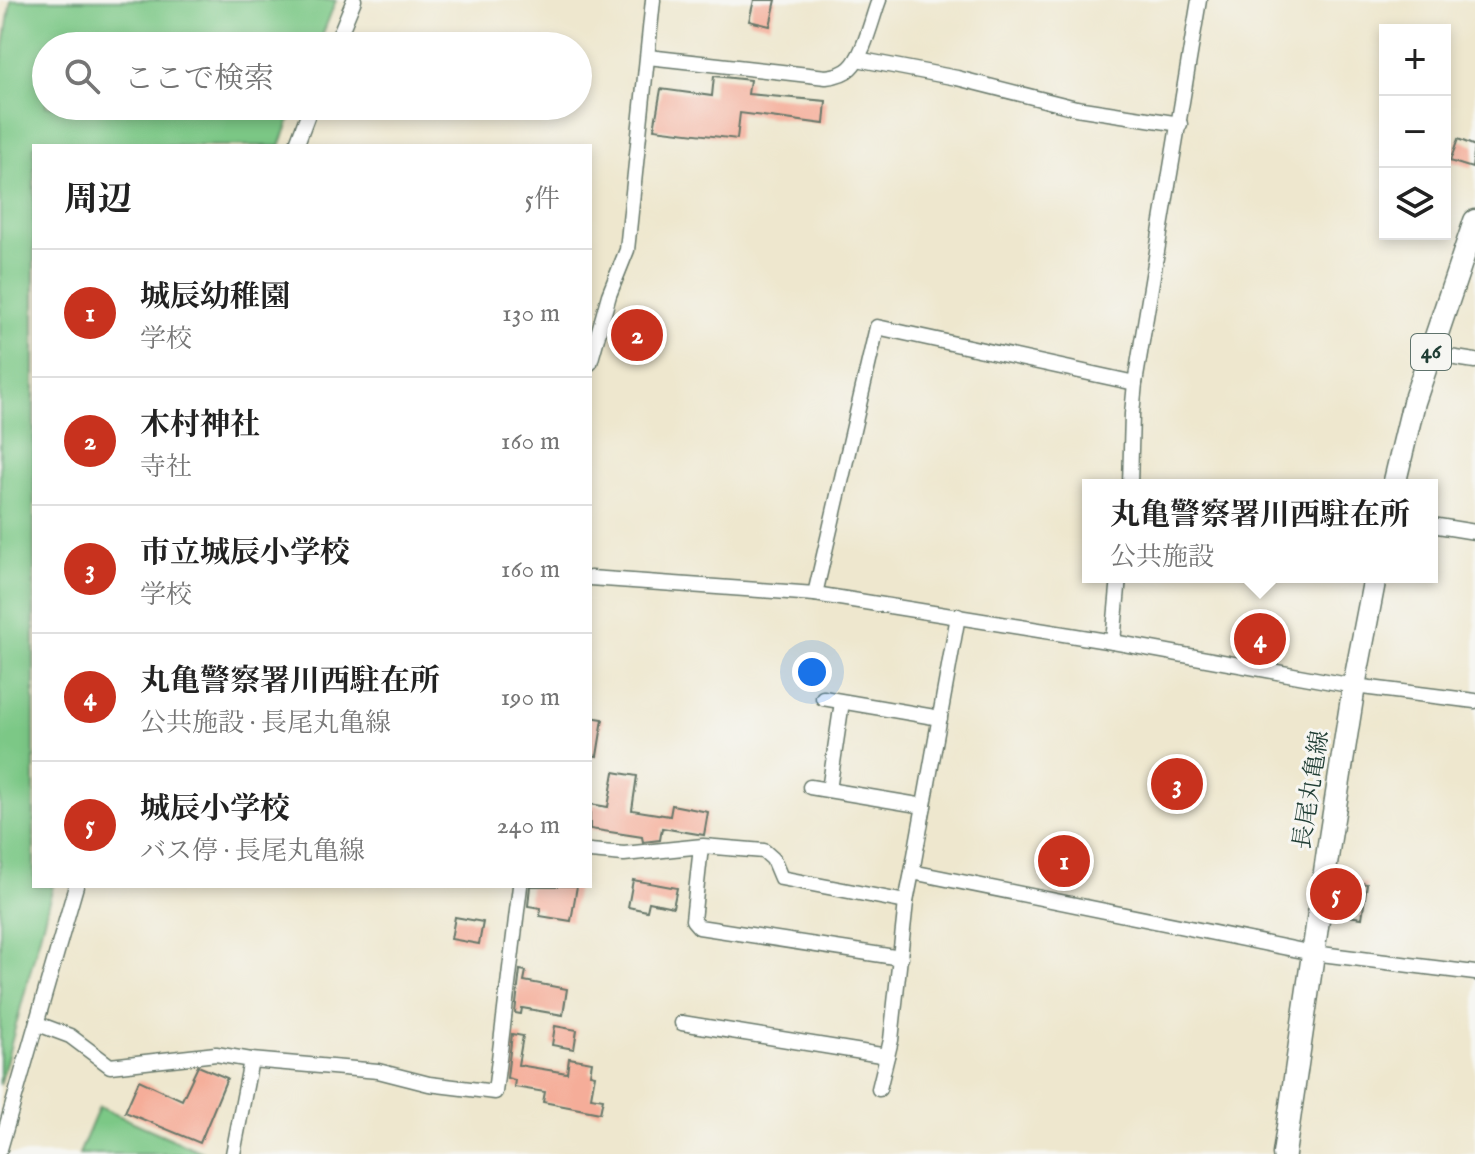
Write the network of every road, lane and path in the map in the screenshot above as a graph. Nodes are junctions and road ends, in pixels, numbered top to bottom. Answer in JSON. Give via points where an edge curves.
{"nodes":[{"id":1,"x":354,"y":0,"type":"edge"},
{"id":2,"x":653,"y":0,"type":"edge"},
{"id":3,"x":879,"y":0,"type":"edge"},
{"id":4,"x":1199,"y":0,"type":"edge"},
{"id":5,"x":341,"y":32,"type":"edge"},
{"id":6,"x":648,"y":57,"type":"junction"},
{"id":7,"x":857,"y":59,"type":"junction"},
{"id":8,"x":306,"y":120,"type":"edge"},
{"id":9,"x":1180,"y":124,"type":"junction"},
{"id":10,"x":297,"y":144,"type":"edge"},
{"id":11,"x":1475,"y":221,"type":"edge"},
{"id":12,"x":1430,"y":354,"type":"junction"},
{"id":13,"x":592,"y":356,"type":"edge"},
{"id":14,"x":1475,"y":361,"type":"edge"},
{"id":15,"x":1135,"y":383,"type":"junction"},
{"id":16,"x":1130,"y":479,"type":"edge"},
{"id":17,"x":1395,"y":479,"type":"edge"},
{"id":18,"x":1438,"y":526,"type":"edge"},
{"id":19,"x":1475,"y":532,"type":"edge"},
{"id":20,"x":592,"y":578,"type":"edge"},
{"id":21,"x":1118,"y":583,"type":"edge"},
{"id":22,"x":1374,"y":583,"type":"edge"},
{"id":23,"x":815,"y":594,"type":"junction"},
{"id":24,"x":958,"y":616,"type":"junction"},
{"id":25,"x":1113,"y":642,"type":"junction"},
{"id":26,"x":1354,"y":686,"type":"junction"},
{"id":27,"x":823,"y":698,"type":"dead end"},
{"id":28,"x":1475,"y":701,"type":"edge"},
{"id":29,"x":842,"y":702,"type":"junction"},
{"id":30,"x":940,"y":718,"type":"junction"},
{"id":31,"x":810,"y":787,"type":"dead end"},
{"id":32,"x":829,"y":790,"type":"junction"},
{"id":33,"x":924,"y":806,"type":"junction"},
{"id":34,"x":701,"y":847,"type":"junction"},
{"id":35,"x":592,"y":851,"type":"edge"},
{"id":36,"x":912,"y":872,"type":"junction"},
{"id":37,"x":75,"y":888,"type":"edge"},
{"id":38,"x":520,"y":888,"type":"edge"},
{"id":39,"x":906,"y":902,"type":"junction"},
{"id":40,"x":1313,"y":953,"type":"junction"},
{"id":41,"x":901,"y":958,"type":"junction"},
{"id":42,"x":1475,"y":973,"type":"edge"},
{"id":43,"x":682,"y":1023,"type":"dead end"},
{"id":44,"x":38,"y":1024,"type":"junction"},
{"id":45,"x":887,"y":1056,"type":"junction"},
{"id":46,"x":251,"y":1060,"type":"junction"},
{"id":47,"x":879,"y":1089,"type":"dead end"},
{"id":48,"x":0,"y":1149,"type":"edge"},
{"id":49,"x":233,"y":1154,"type":"edge"},
{"id":50,"x":1284,"y":1154,"type":"edge"}],
"edges":[{"from":1,"to":5,"type":"street"},
{"from":2,"to":6,"type":"street"},
{"from":3,"to":7,"type":"street"},
{"from":4,"to":9,"type":"street"},
{"from":6,"to":7,"type":"street","via":[[826,77],[849,70]]},
{"from":6,"to":13,"type":"street","via":[[627,250]]},
{"from":7,"to":9,"type":"street","via":[[1076,108]]},
{"from":8,"to":10,"type":"street"},
{"from":9,"to":15,"type":"street"},
{"from":11,"to":12,"type":"main road","number":"46"},
{"from":12,"to":14,"type":"street"},
{"from":12,"to":17,"type":"main road","number":"46"},
{"from":15,"to":16,"type":"street"},
{"from":15,"to":23,"type":"street","via":[[877,327]]},
{"from":18,"to":19,"type":"street"},
{"from":20,"to":23,"type":"street"},
{"from":21,"to":25,"type":"street"},
{"from":22,"to":26,"type":"main road","name":"長尾丸亀線"},
{"from":23,"to":24,"type":"street"},
{"from":24,"to":25,"type":"street"},
{"from":24,"to":30,"type":"street"},
{"from":25,"to":26,"type":"street"},
{"from":26,"to":28,"type":"street"},
{"from":26,"to":40,"type":"main road","name":"長尾丸亀線"},
{"from":27,"to":29,"type":"street"},
{"from":29,"to":30,"type":"street"},
{"from":29,"to":32,"type":"street"},
{"from":30,"to":33,"type":"street"},
{"from":31,"to":32,"type":"street"},
{"from":32,"to":33,"type":"street"},
{"from":33,"to":36,"type":"street"},
{"from":34,"to":35,"type":"street","via":[[624,854]]},
{"from":34,"to":39,"type":"street","via":[[764,851],[781,878]]},
{"from":34,"to":41,"type":"street","via":[[693,920],[699,927]]},
{"from":36,"to":39,"type":"street"},
{"from":36,"to":40,"type":"street"},
{"from":37,"to":44,"type":"street"},
{"from":38,"to":46,"type":"street","via":[[495,1092],[378,1071]]},
{"from":39,"to":41,"type":"street"},
{"from":40,"to":42,"type":"street"},
{"from":40,"to":50,"type":"main road","name":"長尾丸亀線"},
{"from":41,"to":45,"type":"street"},
{"from":43,"to":45,"type":"street"},
{"from":44,"to":46,"type":"street","via":[[70,1036],[110,1066],[216,1054]]},
{"from":44,"to":48,"type":"street"},
{"from":45,"to":47,"type":"street"},
{"from":46,"to":49,"type":"street"}]}
